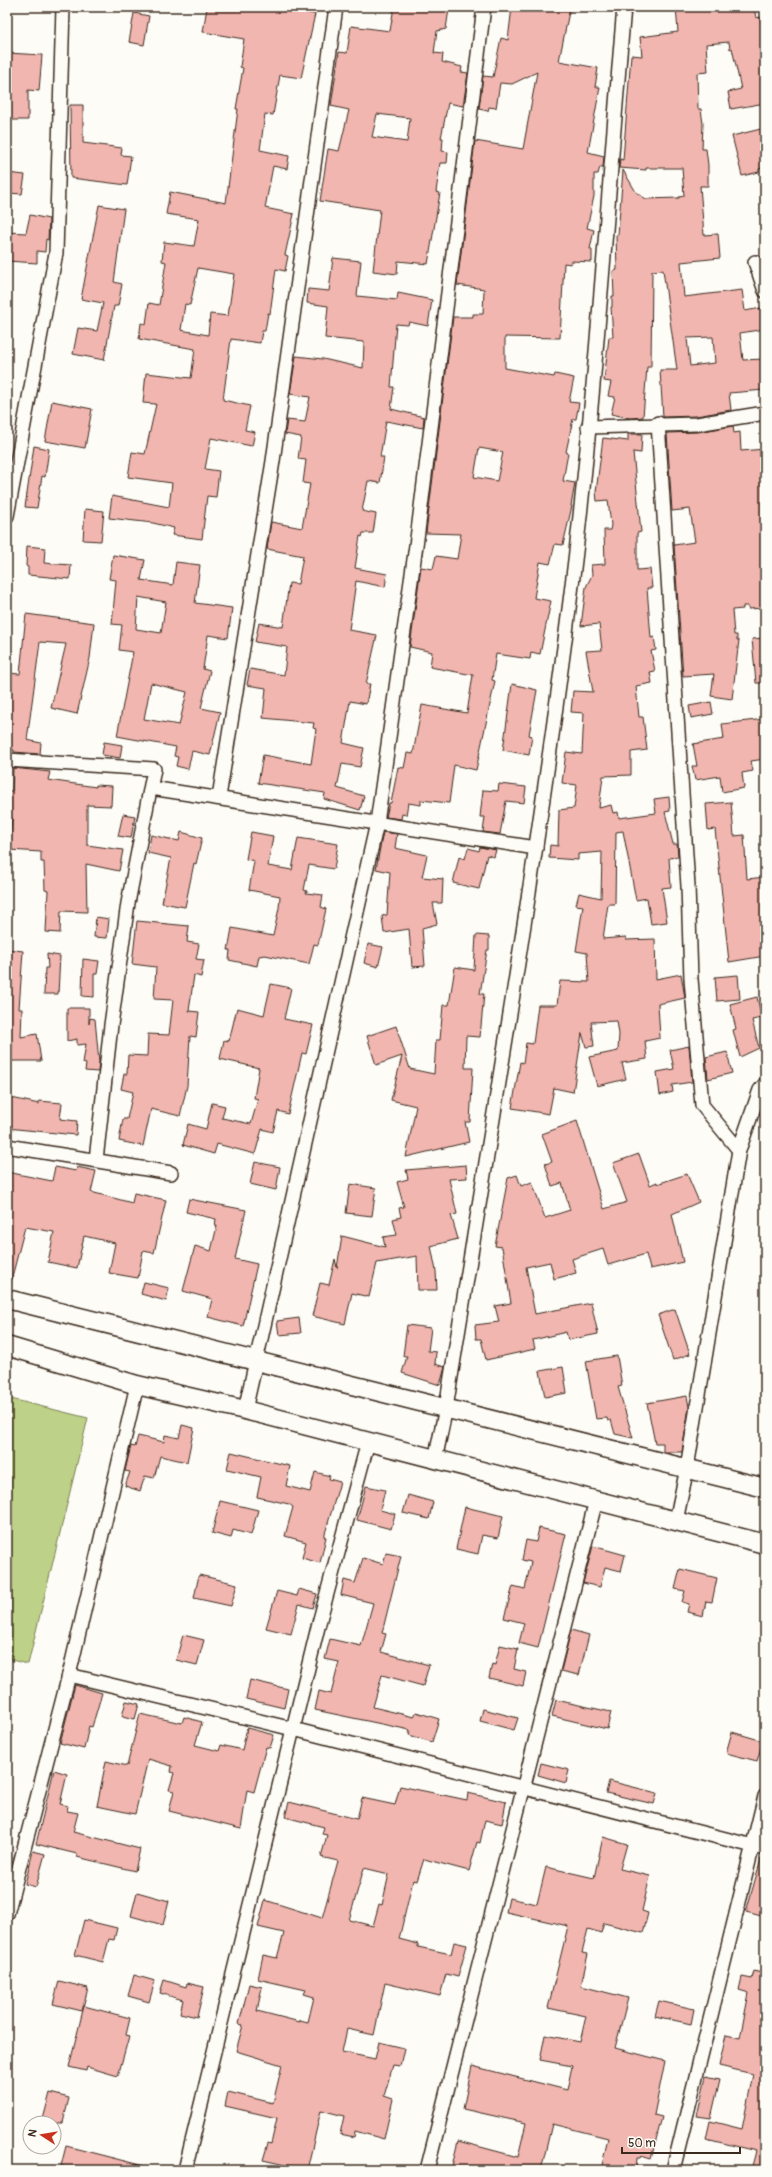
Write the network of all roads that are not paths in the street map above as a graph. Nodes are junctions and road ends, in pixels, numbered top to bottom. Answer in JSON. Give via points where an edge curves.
{"nodes":[{"id":1,"x":63,"y":7,"type":"edge"},
{"id":2,"x":336,"y":7,"type":"edge"},
{"id":3,"x":484,"y":7,"type":"edge"},
{"id":4,"x":624,"y":7,"type":"edge"},
{"id":5,"x":755,"y":262,"type":"dead end"},
{"id":6,"x":765,"y":291,"type":"edge"},
{"id":7,"x":765,"y":413,"type":"edge"},
{"id":8,"x":658,"y":423,"type":"junction"},
{"id":9,"x":588,"y":426,"type":"junction"},
{"id":10,"x":7,"y":516,"type":"edge"},
{"id":11,"x":7,"y":760,"type":"edge"},
{"id":12,"x":151,"y":788,"type":"junction"},
{"id":13,"x":219,"y":797,"type":"junction"},
{"id":14,"x":377,"y":823,"type":"junction"},
{"id":15,"x":536,"y":848,"type":"junction"},
{"id":16,"x":765,"y":1084,"type":"edge"},
{"id":17,"x":7,"y":1146,"type":"edge"},
{"id":18,"x":739,"y":1150,"type":"junction"},
{"id":19,"x":96,"y":1160,"type":"junction"},
{"id":20,"x":171,"y":1173,"type":"dead end"},
{"id":21,"x":7,"y":1299,"type":"edge"},
{"id":22,"x":7,"y":1346,"type":"edge"},
{"id":23,"x":256,"y":1361,"type":"junction"},
{"id":24,"x":137,"y":1385,"type":"junction"},
{"id":25,"x":446,"y":1408,"type":"junction"},
{"id":26,"x":245,"y":1410,"type":"junction"},
{"id":27,"x":368,"y":1442,"type":"junction"},
{"id":28,"x":435,"y":1460,"type":"junction"},
{"id":29,"x":687,"y":1468,"type":"junction"},
{"id":30,"x":765,"y":1488,"type":"edge"},
{"id":31,"x":596,"y":1500,"type":"junction"},
{"id":32,"x":676,"y":1521,"type":"junction"},
{"id":33,"x":765,"y":1544,"type":"edge"},
{"id":34,"x":69,"y":1675,"type":"junction"},
{"id":35,"x":293,"y":1729,"type":"junction"},
{"id":36,"x":523,"y":1789,"type":"junction"},
{"id":37,"x":765,"y":1796,"type":"edge"},
{"id":38,"x":759,"y":1848,"type":"edge"},
{"id":39,"x":7,"y":1914,"type":"edge"},
{"id":40,"x":185,"y":2170,"type":"edge"},
{"id":41,"x":427,"y":2170,"type":"edge"},
{"id":42,"x":673,"y":2170,"type":"edge"}],
"edges":[{"from":1,"to":10,"type":"street","via":[[56,253]]},
{"from":2,"to":13,"type":"street","via":[[273,461]]},
{"from":3,"to":14,"type":"street","via":[[418,531]]},
{"from":4,"to":9,"type":"street"},
{"from":5,"to":6,"type":"street"},
{"from":7,"to":8,"type":"street","via":[[697,424]]},
{"from":8,"to":9,"type":"street"},
{"from":8,"to":18,"type":"street","via":[[688,886],[690,979],[702,1105]]},
{"from":9,"to":15,"type":"street","via":[[570,599]]},
{"from":11,"to":12,"type":"street","via":[[154,768]]},
{"from":12,"to":13,"type":"street"},
{"from":12,"to":19,"type":"street","via":[[128,903]]},
{"from":13,"to":14,"type":"street"},
{"from":14,"to":15,"type":"street"},
{"from":14,"to":23,"type":"street"},
{"from":15,"to":25,"type":"street"},
{"from":16,"to":18,"type":"street","via":[[760,1090]]},
{"from":17,"to":19,"type":"street"},
{"from":18,"to":29,"type":"street"},
{"from":19,"to":20,"type":"street"},
{"from":21,"to":23,"type":"main road"},
{"from":22,"to":24,"type":"main road"},
{"from":23,"to":25,"type":"main road"},
{"from":23,"to":26,"type":"street"},
{"from":24,"to":26,"type":"main road"},
{"from":24,"to":34,"type":"street"},
{"from":25,"to":28,"type":"street"},
{"from":25,"to":29,"type":"main road"},
{"from":26,"to":27,"type":"main road"},
{"from":27,"to":28,"type":"main road"},
{"from":27,"to":35,"type":"street"},
{"from":28,"to":31,"type":"main road"},
{"from":29,"to":30,"type":"main road"},
{"from":29,"to":32,"type":"street"},
{"from":31,"to":32,"type":"main road"},
{"from":31,"to":36,"type":"street"},
{"from":32,"to":33,"type":"main road"},
{"from":34,"to":35,"type":"street"},
{"from":34,"to":39,"type":"street"},
{"from":35,"to":36,"type":"street"},
{"from":35,"to":40,"type":"street"},
{"from":36,"to":38,"type":"street"},
{"from":36,"to":41,"type":"street"},
{"from":37,"to":38,"type":"street"},
{"from":38,"to":42,"type":"street"}]}
